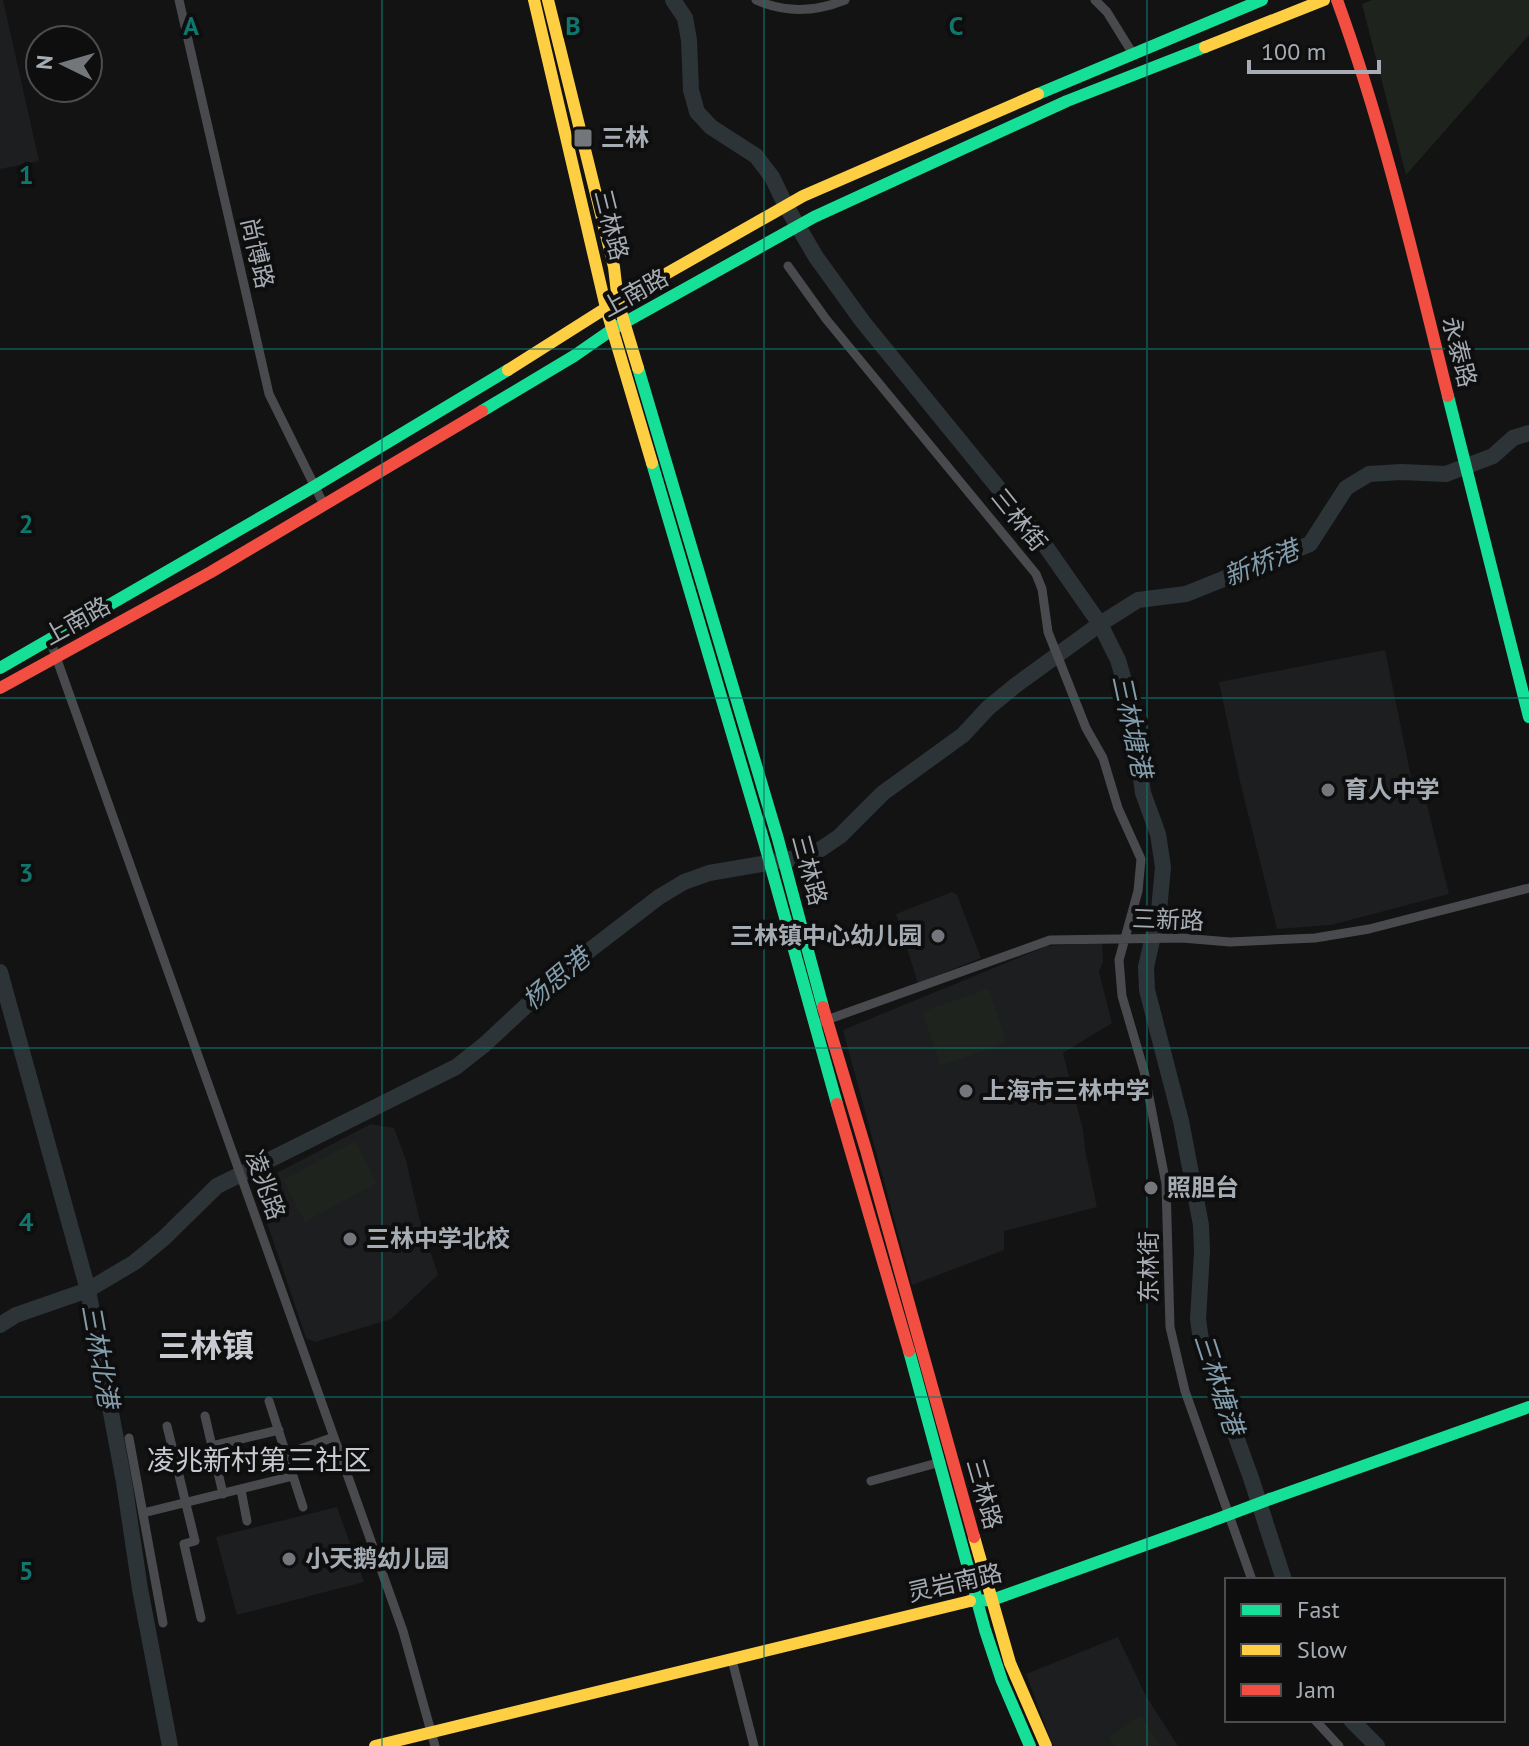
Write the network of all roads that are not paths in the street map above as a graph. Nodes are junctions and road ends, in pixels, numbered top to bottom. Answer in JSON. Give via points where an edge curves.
{"nodes":[{"id":1,"x":179,"y":0,"type":"edge"},
{"id":2,"x":534,"y":0,"type":"edge"},
{"id":3,"x":548,"y":0,"type":"edge"},
{"id":4,"x":756,"y":0,"type":"edge"},
{"id":5,"x":845,"y":0,"type":"edge"},
{"id":6,"x":1095,"y":0,"type":"edge"},
{"id":7,"x":1262,"y":0,"type":"edge"},
{"id":8,"x":1324,"y":0,"type":"edge"},
{"id":9,"x":1337,"y":0,"type":"edge"},
{"id":10,"x":1133,"y":54,"type":"junction"},
{"id":11,"x":788,"y":266,"type":"dead end"},
{"id":12,"x":612,"y":305,"type":"junction"},
{"id":13,"x":619,"y":327,"type":"junction"},
{"id":14,"x":315,"y":486,"type":"junction"},
{"id":15,"x":324,"y":505,"type":"junction"},
{"id":16,"x":50,"y":640,"type":"junction"},
{"id":17,"x":57,"y":657,"type":"junction"},
{"id":18,"x":0,"y":668,"type":"edge"},
{"id":19,"x":0,"y":688,"type":"edge"},
{"id":20,"x":1529,"y":717,"type":"edge"},
{"id":21,"x":1529,"y":888,"type":"edge"},
{"id":22,"x":1127,"y":938,"type":"junction"},
{"id":23,"x":821,"y":1022,"type":"junction"},
{"id":24,"x":269,"y":1401,"type":"dead end"},
{"id":25,"x":1529,"y":1407,"type":"edge"},
{"id":26,"x":205,"y":1416,"type":"dead end"},
{"id":27,"x":167,"y":1426,"type":"dead end"},
{"id":28,"x":279,"y":1430,"type":"junction"},
{"id":29,"x":334,"y":1437,"type":"junction"},
{"id":30,"x":129,"y":1438,"type":"dead end"},
{"id":31,"x":212,"y":1446,"type":"junction"},
{"id":32,"x":286,"y":1454,"type":"junction"},
{"id":33,"x":941,"y":1462,"type":"junction"},
{"id":34,"x":293,"y":1476,"type":"junction"},
{"id":35,"x":871,"y":1481,"type":"dead end"},
{"id":36,"x":241,"y":1490,"type":"junction"},
{"id":37,"x":223,"y":1494,"type":"junction"},
{"id":38,"x":186,"y":1503,"type":"junction"},
{"id":39,"x":303,"y":1507,"type":"dead end"},
{"id":40,"x":143,"y":1513,"type":"junction"},
{"id":41,"x":247,"y":1521,"type":"dead end"},
{"id":42,"x":1251,"y":1578,"type":"edge"},
{"id":43,"x":976,"y":1600,"type":"junction"},
{"id":44,"x":992,"y":1600,"type":"junction"},
{"id":45,"x":201,"y":1618,"type":"dead end"},
{"id":46,"x":163,"y":1623,"type":"dead end"},
{"id":47,"x":732,"y":1660,"type":"junction"},
{"id":48,"x":1317,"y":1722,"type":"edge"},
{"id":49,"x":430,"y":1733,"type":"junction"},
{"id":50,"x":375,"y":1746,"type":"edge"},
{"id":51,"x":435,"y":1746,"type":"edge"},
{"id":52,"x":754,"y":1746,"type":"edge"},
{"id":53,"x":1030,"y":1746,"type":"edge"},
{"id":54,"x":1046,"y":1746,"type":"edge"},
{"id":55,"x":1339,"y":1746,"type":"edge"}],
"edges":[{"from":1,"to":14,"type":"street","name":"尚博路","via":[[269,394]]},
{"from":2,"to":12,"type":"main road","name":"三林路"},
{"from":3,"to":12,"type":"main road","name":"三林路","via":[[614,267]]},
{"from":4,"to":5,"type":"street","via":[[776,9],[810,10]]},
{"from":6,"to":10,"type":"street"},
{"from":7,"to":10,"type":"main road","name":"上南路"},
{"from":8,"to":13,"type":"main road","name":"上南路","via":[[1067,101],[814,217]]},
{"from":9,"to":20,"type":"main road","name":"永泰路","via":[[1389,160]]},
{"from":10,"to":12,"type":"main road","name":"上南路","via":[[803,196]]},
{"from":11,"to":22,"type":"street","name":"三林街","via":[[1040,581],[1048,632],[1141,859]]},
{"from":12,"to":13,"type":"main road","name":"三林路"},
{"from":12,"to":14,"type":"main road","name":"上南路"},
{"from":13,"to":15,"type":"main road","name":"上南路"},
{"from":13,"to":23,"type":"main road","name":"三林路","via":[[774,880]]},
{"from":13,"to":23,"type":"main road","name":"三林路","via":[[778,839]]},
{"from":14,"to":15,"type":"street","name":"尚博路"},
{"from":14,"to":16,"type":"main road","name":"上南路"},
{"from":15,"to":17,"type":"main road","name":"上南路"},
{"from":16,"to":17,"type":"street","name":"凌兆路"},
{"from":16,"to":18,"type":"main road","name":"上南路"},
{"from":17,"to":19,"type":"main road","name":"上南路"},
{"from":17,"to":29,"type":"street","name":"凌兆路"},
{"from":21,"to":22,"type":"street","name":"三新路","via":[[1341,935],[1230,942]]},
{"from":22,"to":23,"type":"street","name":"三新路","via":[[1050,940]]},
{"from":22,"to":42,"type":"street","name":"东林街","via":[[1119,960],[1122,996],[1144,1071],[1166,1184],[1170,1327],[1185,1391]]},
{"from":23,"to":33,"type":"main road","name":"三林路"},
{"from":23,"to":44,"type":"main road","name":"三林路","via":[[866,1150]]},
{"from":24,"to":28,"type":"street"},
{"from":25,"to":44,"type":"main road","name":"灵岩南路","bridge":true},
{"from":26,"to":31,"type":"street"},
{"from":27,"to":38,"type":"street"},
{"from":28,"to":31,"type":"street"},
{"from":28,"to":32,"type":"street"},
{"from":29,"to":32,"type":"street"},
{"from":29,"to":49,"type":"street","name":"凌兆路","via":[[403,1631]]},
{"from":30,"to":40,"type":"street"},
{"from":31,"to":37,"type":"street"},
{"from":32,"to":34,"type":"street"},
{"from":33,"to":35,"type":"street"},
{"from":33,"to":43,"type":"main road","name":"三林路"},
{"from":34,"to":36,"type":"street"},
{"from":34,"to":39,"type":"street"},
{"from":36,"to":37,"type":"street"},
{"from":36,"to":41,"type":"street"},
{"from":37,"to":38,"type":"street"},
{"from":38,"to":40,"type":"street"},
{"from":38,"to":45,"type":"street","via":[[195,1541],[184,1544]]},
{"from":40,"to":46,"type":"street"},
{"from":43,"to":44,"type":"main road","name":"灵岩南路"},
{"from":43,"to":47,"type":"main road","name":"灵岩南路"},
{"from":43,"to":53,"type":"main road","name":"三林路"},
{"from":44,"to":54,"type":"main road","name":"三林路","via":[[1010,1663]]},
{"from":47,"to":49,"type":"main road","name":"灵岩南路"},
{"from":47,"to":52,"type":"street"},
{"from":48,"to":55,"type":"street"},
{"from":49,"to":50,"type":"main road","name":"灵岩南路"},
{"from":49,"to":51,"type":"street","name":"凌兆路"}]}
